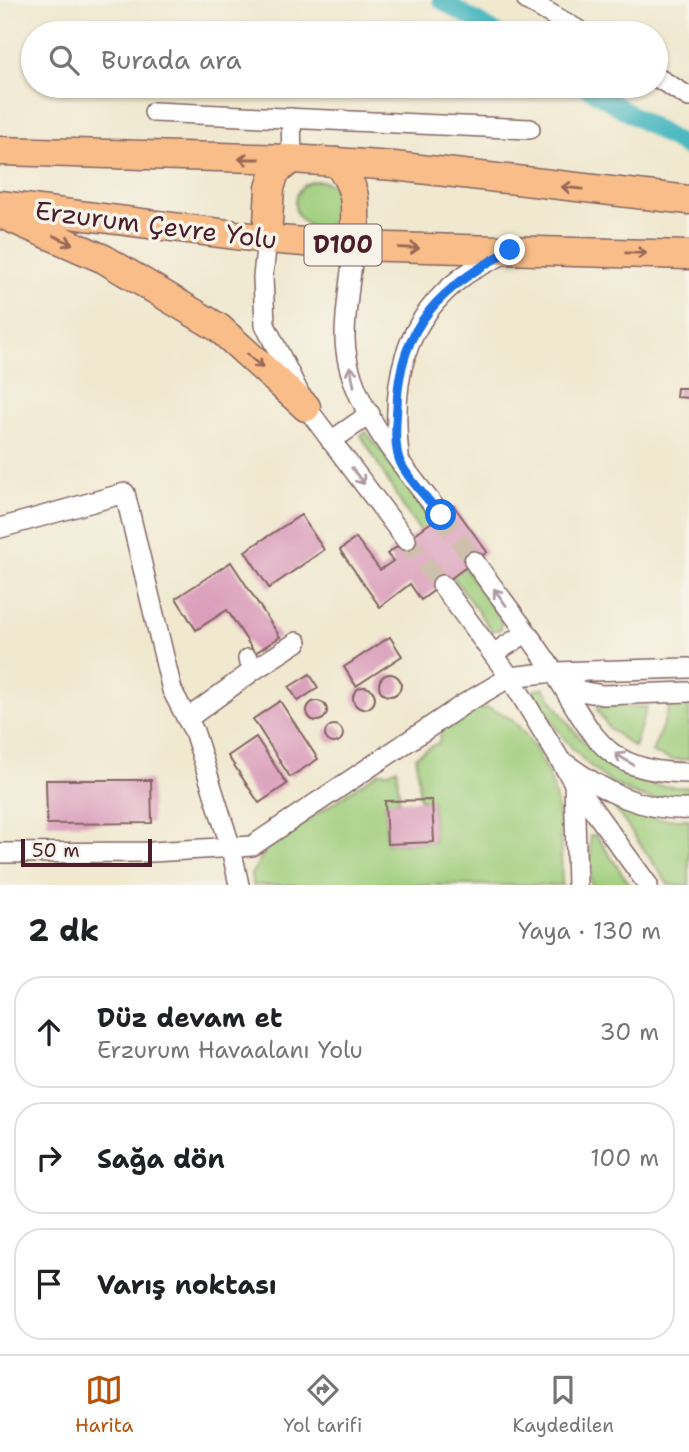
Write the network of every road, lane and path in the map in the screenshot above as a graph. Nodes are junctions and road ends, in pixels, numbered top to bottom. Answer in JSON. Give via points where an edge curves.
{"nodes":[{"id":1,"x":527,"y":0,"type":"edge"},
{"id":2,"x":563,"y":21,"type":"edge"},
{"id":3,"x":668,"y":84,"type":"edge"},
{"id":4,"x":689,"y":97,"type":"edge"},
{"id":5,"x":155,"y":112,"type":"dead end"},
{"id":6,"x":291,"y":118,"type":"junction"},
{"id":7,"x":530,"y":129,"type":"dead end"},
{"id":8,"x":0,"y":151,"type":"edge"},
{"id":9,"x":292,"y":159,"type":"junction"},
{"id":10,"x":336,"y":162,"type":"junction"},
{"id":11,"x":689,"y":200,"type":"edge"},
{"id":12,"x":0,"y":205,"type":"edge"},
{"id":13,"x":0,"y":215,"type":"edge"},
{"id":14,"x":267,"y":239,"type":"junction"},
{"id":15,"x":354,"y":246,"type":"junction"},
{"id":16,"x":510,"y":250,"type":"junction"},
{"id":17,"x":689,"y":255,"type":"edge"},
{"id":18,"x":306,"y":407,"type":"junction"},
{"id":19,"x":370,"y":414,"type":"junction"},
{"id":20,"x":331,"y":441,"type":"junction"},
{"id":21,"x":400,"y":461,"type":"junction"},
{"id":22,"x":441,"y":515,"type":"tunnel mouth"},
{"id":23,"x":0,"y":528,"type":"edge"},
{"id":24,"x":406,"y":540,"type":"tunnel mouth"},
{"id":25,"x":474,"y":561,"type":"tunnel mouth"},
{"id":26,"x":442,"y":585,"type":"tunnel mouth"},
{"id":27,"x":526,"y":633,"type":"junction"},
{"id":28,"x":297,"y":642,"type":"dead end"},
{"id":29,"x":493,"y":654,"type":"junction"},
{"id":30,"x":689,"y":668,"type":"edge"},
{"id":31,"x":554,"y":671,"type":"junction"},
{"id":32,"x":510,"y":677,"type":"junction"},
{"id":33,"x":689,"y":692,"type":"edge"},
{"id":34,"x":187,"y":719,"type":"junction"},
{"id":35,"x":559,"y":759,"type":"junction"},
{"id":36,"x":689,"y":773,"type":"edge"},
{"id":37,"x":573,"y":783,"type":"junction"},
{"id":38,"x":689,"y":809,"type":"edge"},
{"id":39,"x":230,"y":848,"type":"junction"},
{"id":40,"x":0,"y":853,"type":"edge"},
{"id":41,"x":239,"y":885,"type":"edge"},
{"id":42,"x":577,"y":885,"type":"edge"},
{"id":43,"x":648,"y":885,"type":"edge"}],
"edges":[{"from":1,"to":2,"type":"street"},
{"from":3,"to":4,"type":"street"},
{"from":5,"to":6,"type":"street"},
{"from":6,"to":7,"type":"street"},
{"from":6,"to":9,"type":"street"},
{"from":9,"to":8,"type":"highway","one_way":true},
{"from":9,"to":10,"type":"highway"},
{"from":9,"to":14,"type":"highway","via":[[275,172]]},
{"from":11,"to":10,"type":"highway","one_way":true},
{"from":10,"to":15,"type":"highway","via":[[356,193]]},
{"from":12,"to":14,"type":"highway","name":"Erzurum Çevre Yolu","number":"D100"},
{"from":13,"to":18,"type":"highway","one_way":true,"via":[[104,259],[219,328]]},
{"from":14,"to":15,"type":"highway","name":"Erzurum Çevre Yolu","number":"D100"},
{"from":14,"to":18,"type":"street","via":[[265,326]]},
{"from":15,"to":16,"type":"highway","name":"Erzurum Çevre Yolu","number":"D100","one_way":true},
{"from":19,"to":15,"type":"street","one_way":true,"via":[[354,387],[345,339]]},
{"from":16,"to":17,"type":"highway","name":"Erzurum Çevre Yolu","number":"D100","one_way":true},
{"from":16,"to":21,"type":"street","via":[[466,274],[437,299],[405,349],[397,387]]},
{"from":18,"to":20,"type":"street"},
{"from":19,"to":20,"type":"street"},
{"from":19,"to":21,"type":"street"},
{"from":20,"to":24,"type":"street","one_way":true},
{"from":21,"to":22,"type":"street"},
{"from":23,"to":34,"type":"street","via":[[125,493],[172,690]]},
{"from":27,"to":25,"type":"street","one_way":true},
{"from":26,"to":29,"type":"street"},
{"from":27,"to":29,"type":"street"},
{"from":27,"to":31,"type":"street"},
{"from":28,"to":34,"type":"street","via":[[251,665]]},
{"from":29,"to":32,"type":"street"},
{"from":30,"to":31,"type":"street"},
{"from":31,"to":32,"type":"street"},
{"from":31,"to":33,"type":"street","via":[[580,691],[603,695]]},
{"from":36,"to":31,"type":"street","one_way":true,"via":[[656,773],[626,762],[591,735]]},
{"from":32,"to":35,"type":"street"},
{"from":32,"to":39,"type":"street","via":[[251,846]]},
{"from":34,"to":39,"type":"street"},
{"from":35,"to":37,"type":"street"},
{"from":35,"to":38,"type":"street","via":[[599,788],[631,802]]},
{"from":37,"to":42,"type":"street"},
{"from":37,"to":43,"type":"street"},
{"from":39,"to":40,"type":"street"},
{"from":39,"to":41,"type":"street"}]}
